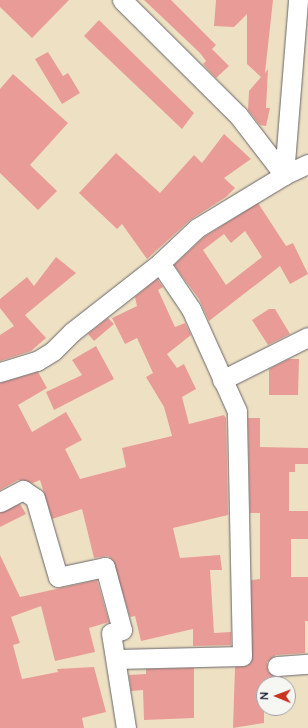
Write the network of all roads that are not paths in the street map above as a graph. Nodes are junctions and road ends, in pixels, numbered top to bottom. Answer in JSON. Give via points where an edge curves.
{"nodes":[{"id":1,"x":122,"y":0,"type":"edge"},
{"id":2,"x":301,"y":7,"type":"edge"},
{"id":3,"x":308,"y":164,"type":"edge"},
{"id":4,"x":284,"y":175,"type":"junction"},
{"id":5,"x":160,"y":263,"type":"junction"},
{"id":6,"x":308,"y":337,"type":"edge"},
{"id":7,"x":0,"y":372,"type":"edge"},
{"id":8,"x":222,"y":380,"type":"junction"},
{"id":9,"x":0,"y":502,"type":"edge"},
{"id":10,"x":116,"y":659,"type":"junction"},
{"id":11,"x":308,"y":664,"type":"edge"},
{"id":12,"x":276,"y":666,"type":"dead end"},
{"id":13,"x":126,"y":728,"type":"edge"}],
"edges":[{"from":1,"to":4,"type":"street","via":[[238,115]]},
{"from":2,"to":4,"type":"street"},
{"from":3,"to":4,"type":"street"},
{"from":4,"to":5,"type":"street","via":[[197,228]]},
{"from":5,"to":7,"type":"street","via":[[72,332],[53,351],[37,361]]},
{"from":5,"to":8,"type":"street","via":[[191,308]]},
{"from":6,"to":8,"type":"street"},
{"from":8,"to":10,"type":"street","via":[[237,411],[242,656]]},
{"from":9,"to":10,"type":"street","via":[[23,490],[35,498],[58,577],[105,567],[122,630],[111,633]]},
{"from":10,"to":13,"type":"street"},
{"from":11,"to":12,"type":"street"}]}
